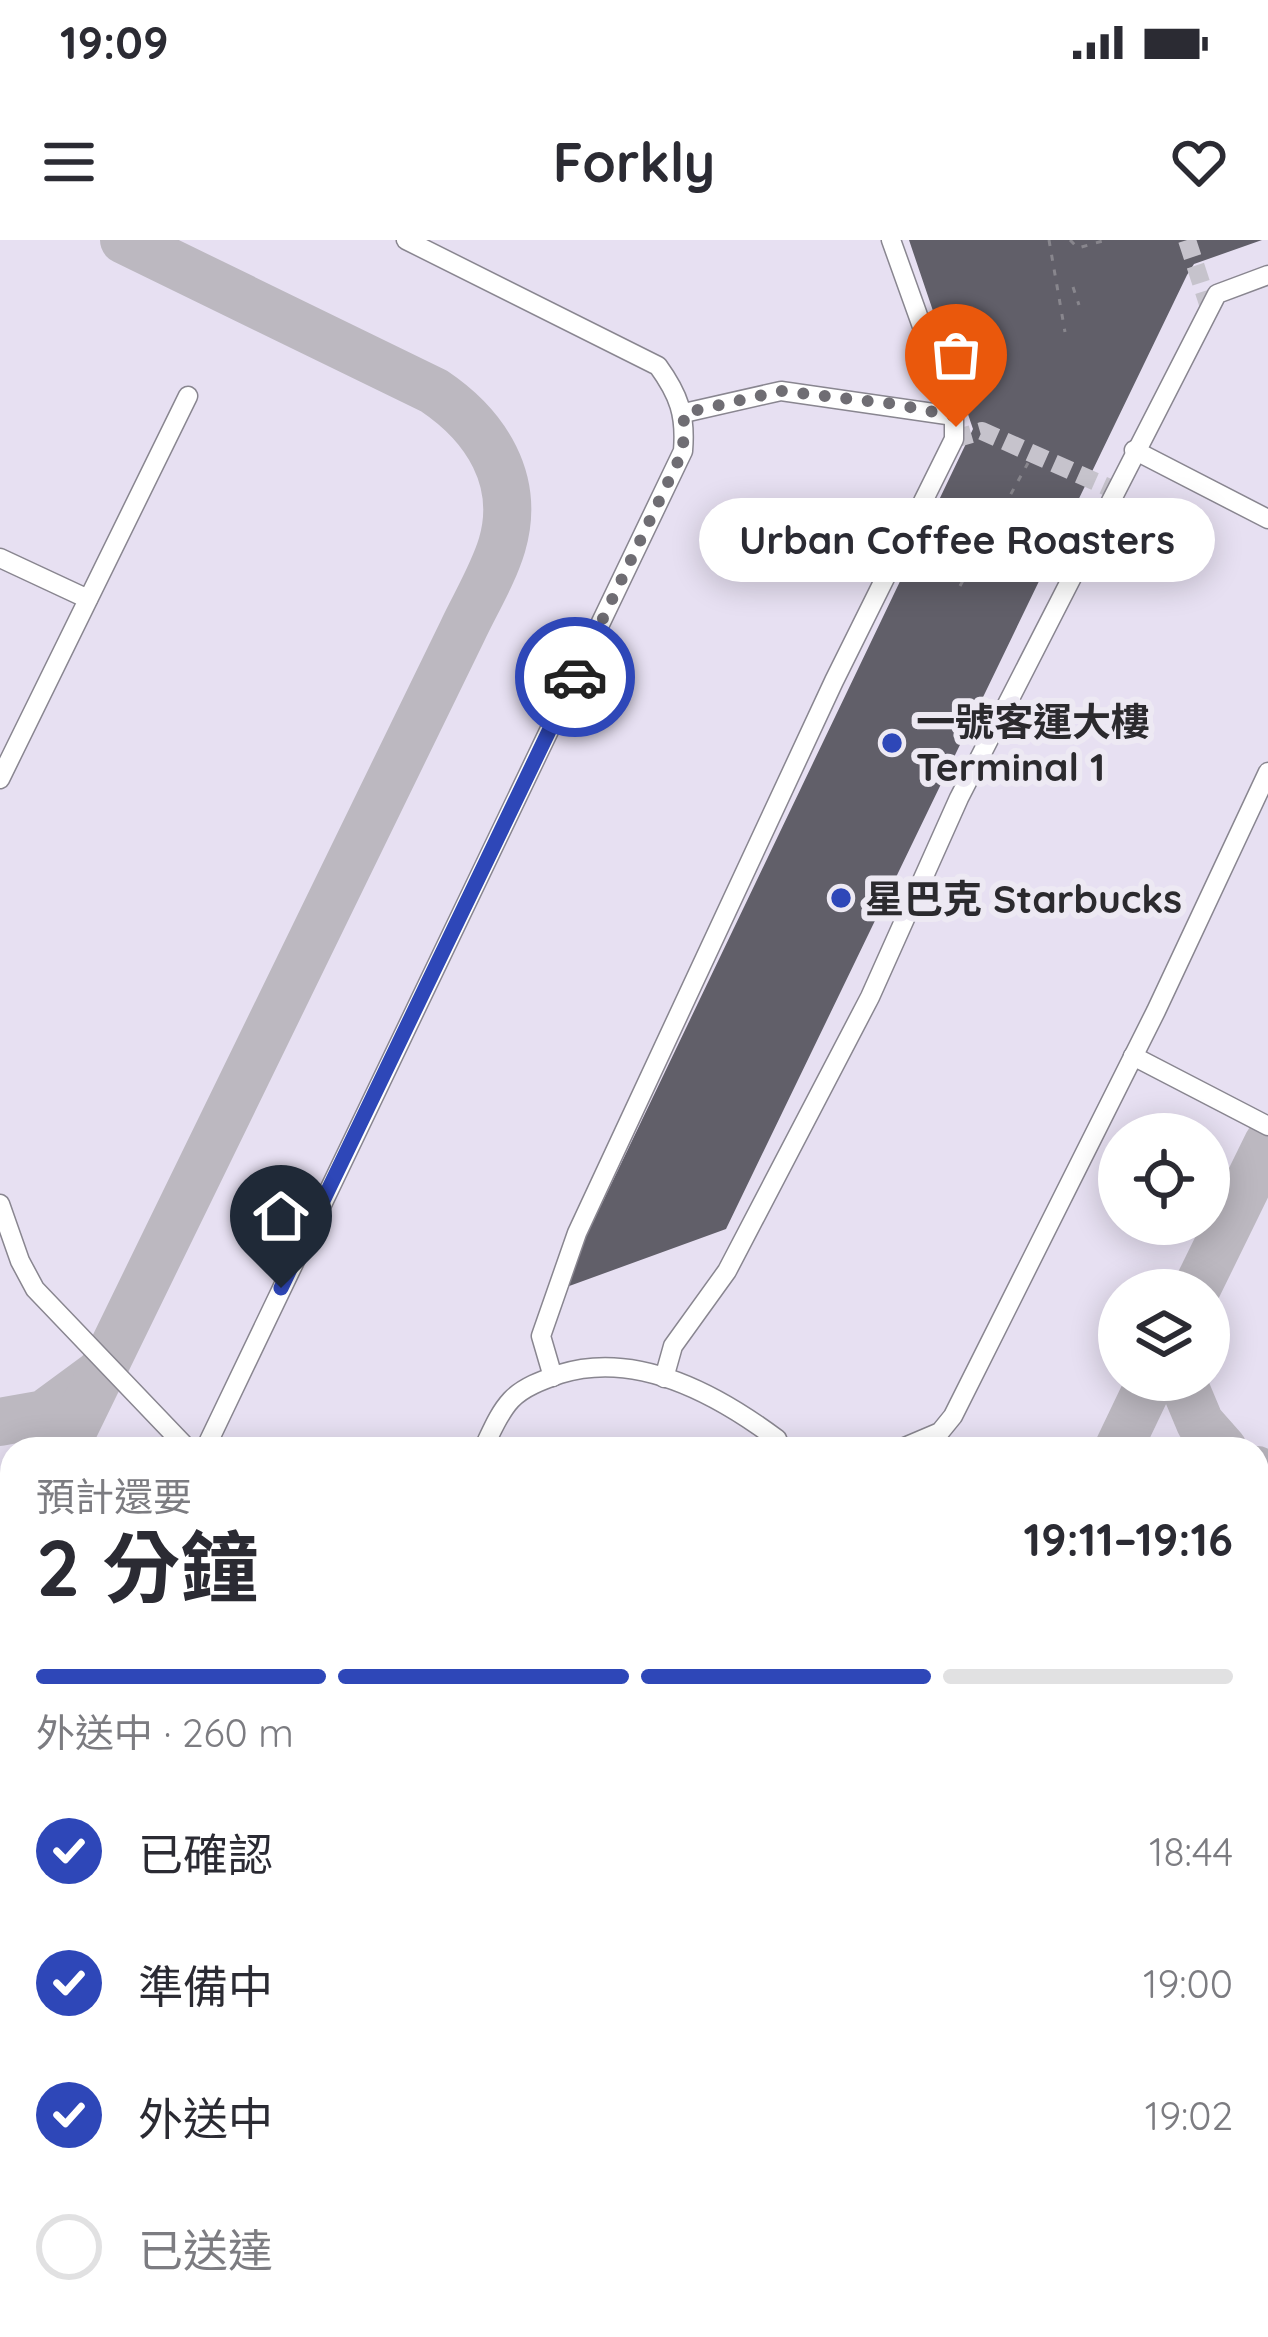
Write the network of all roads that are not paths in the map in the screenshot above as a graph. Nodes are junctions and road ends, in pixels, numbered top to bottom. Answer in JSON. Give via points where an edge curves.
{"nodes":[{"id":1,"x":406,"y":240,"type":"edge"},
{"id":2,"x":891,"y":240,"type":"edge"},
{"id":3,"x":1268,"y":275,"type":"edge"},
{"id":4,"x":188,"y":395,"type":"dead end"},
{"id":5,"x":684,"y":413,"type":"junction"},
{"id":6,"x":954,"y":416,"type":"junction"},
{"id":7,"x":1134,"y":450,"type":"junction"},
{"id":8,"x":1268,"y":519,"type":"edge"},
{"id":9,"x":0,"y":558,"type":"edge"},
{"id":10,"x":88,"y":599,"type":"junction"},
{"id":11,"x":1268,"y":772,"type":"edge"},
{"id":12,"x":0,"y":779,"type":"edge"},
{"id":13,"x":1132,"y":1056,"type":"junction"},
{"id":14,"x":1268,"y":1126,"type":"edge"},
{"id":15,"x":0,"y":1204,"type":"edge"},
{"id":16,"x":553,"y":1376,"type":"junction"},
{"id":17,"x":664,"y":1378,"type":"junction"},
{"id":18,"x":177,"y":1437,"type":"edge"},
{"id":19,"x":211,"y":1437,"type":"edge"},
{"id":20,"x":489,"y":1437,"type":"edge"},
{"id":21,"x":774,"y":1437,"type":"edge"},
{"id":22,"x":928,"y":1437,"type":"edge"}],
"edges":[{"from":1,"to":5,"type":"lane","via":[[645,357],[676,391]]},
{"from":2,"to":6,"type":"lane"},
{"from":3,"to":7,"type":"lane","via":[[1216,294]]},
{"from":4,"to":10,"type":"lane"},
{"from":5,"to":6,"type":"lane","via":[[781,391]]},
{"from":5,"to":19,"type":"lane","via":[[683,451]]},
{"from":6,"to":16,"type":"lane","via":[[954,439],[577,1233],[541,1336]]},
{"from":7,"to":8,"type":"lane"},
{"from":7,"to":17,"type":"lane","via":[[959,798],[870,998],[728,1271],[673,1346]]},
{"from":9,"to":10,"type":"lane"},
{"from":10,"to":12,"type":"lane"},
{"from":11,"to":13,"type":"lane"},
{"from":13,"to":14,"type":"lane"},
{"from":13,"to":22,"type":"lane","via":[[953,1416]]},
{"from":15,"to":18,"type":"lane","via":[[35,1289]]},
{"from":16,"to":17,"type":"lane","via":[[607,1366]]},
{"from":16,"to":20,"type":"lane","via":[[516,1395]]},
{"from":17,"to":21,"type":"lane"}]}
